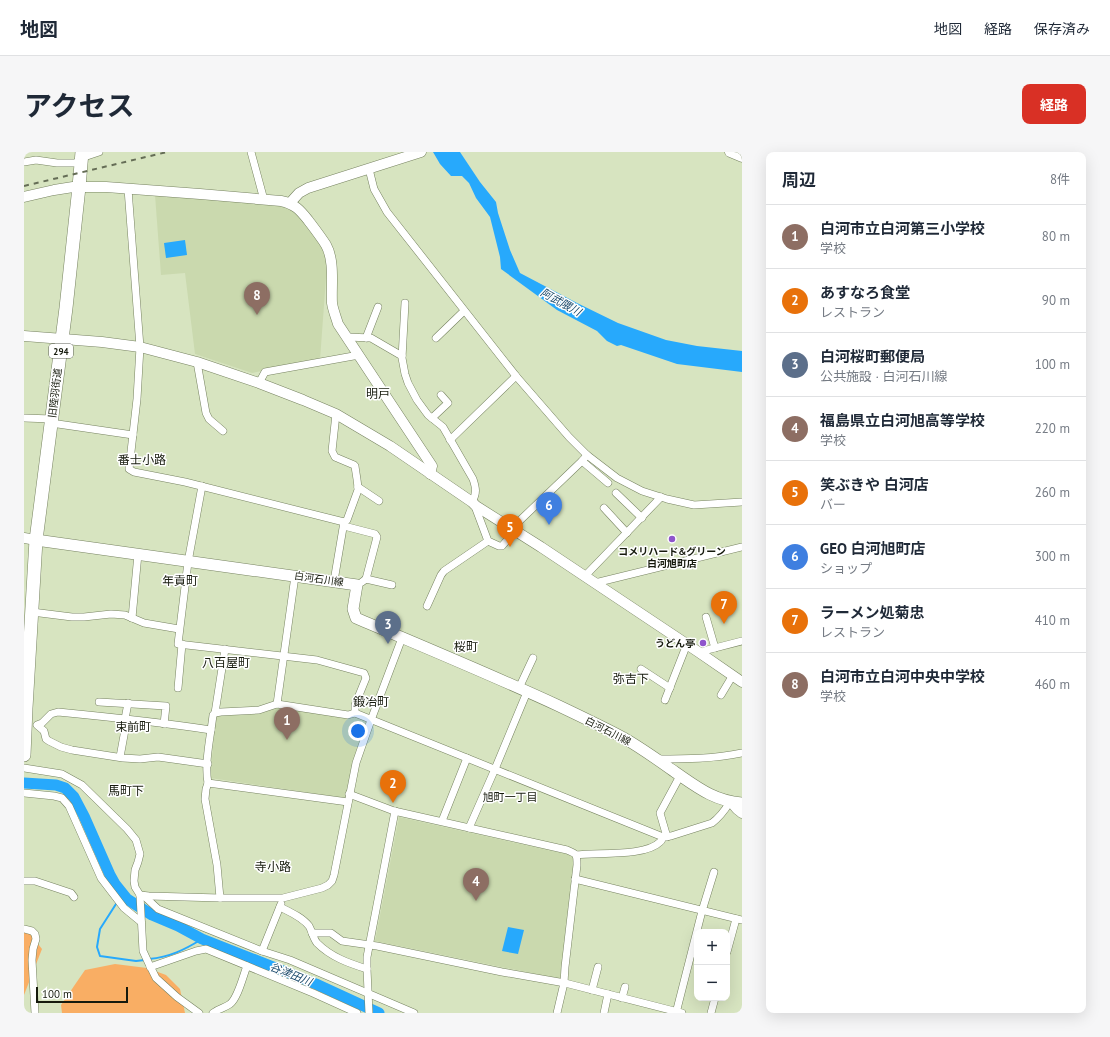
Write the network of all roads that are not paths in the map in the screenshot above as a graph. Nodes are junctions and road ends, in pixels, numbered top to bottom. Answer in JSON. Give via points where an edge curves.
{"nodes":[{"id":1,"x":99,"y":152,"type":"edge"},
{"id":2,"x":251,"y":152,"type":"edge"},
{"id":3,"x":421,"y":152,"type":"edge"},
{"id":4,"x":730,"y":152,"type":"edge"},
{"id":5,"x":81,"y":157,"type":"edge"},
{"id":6,"x":742,"y":157,"type":"edge"},
{"id":7,"x":24,"y":162,"type":"edge"},
{"id":8,"x":370,"y":168,"type":"junction"},
{"id":9,"x":79,"y":187,"type":"junction"},
{"id":10,"x":128,"y":189,"type":"junction"},
{"id":11,"x":24,"y":197,"type":"edge"},
{"id":12,"x":264,"y":200,"type":"junction"},
{"id":13,"x":290,"y":203,"type":"junction"},
{"id":14,"x":405,"y":303,"type":"dead end"},
{"id":15,"x":378,"y":307,"type":"dead end"},
{"id":16,"x":464,"y":311,"type":"junction"},
{"id":17,"x":24,"y":336,"type":"edge"},
{"id":18,"x":347,"y":337,"type":"junction"},
{"id":19,"x":366,"y":338,"type":"junction"},
{"id":20,"x":436,"y":338,"type":"dead end"},
{"id":21,"x":62,"y":339,"type":"junction"},
{"id":22,"x":140,"y":347,"type":"junction"},
{"id":23,"x":359,"y":355,"type":"junction"},
{"id":24,"x":402,"y":356,"type":"junction"},
{"id":25,"x":197,"y":362,"type":"junction"},
{"id":26,"x":516,"y":376,"type":"junction"},
{"id":27,"x":259,"y":383,"type":"junction"},
{"id":28,"x":441,"y":395,"type":"dead end"},
{"id":29,"x":336,"y":414,"type":"junction"},
{"id":30,"x":24,"y":418,"type":"edge"},
{"id":31,"x":432,"y":418,"type":"junction"},
{"id":32,"x":52,"y":421,"type":"junction"},
{"id":33,"x":222,"y":431,"type":"dead end"},
{"id":34,"x":133,"y":435,"type":"junction"},
{"id":35,"x":450,"y":440,"type":"junction"},
{"id":36,"x":587,"y":455,"type":"junction"},
{"id":37,"x":582,"y":461,"type":"junction"},
{"id":38,"x":430,"y":474,"type":"junction"},
{"id":39,"x":608,"y":483,"type":"dead end"},
{"id":40,"x":202,"y":486,"type":"junction"},
{"id":41,"x":358,"y":487,"type":"junction"},
{"id":42,"x":616,"y":493,"type":"dead end"},
{"id":43,"x":661,"y":497,"type":"junction"},
{"id":44,"x":379,"y":501,"type":"dead end"},
{"id":45,"x":742,"y":502,"type":"edge"},
{"id":46,"x":474,"y":504,"type":"junction"},
{"id":47,"x":604,"y":508,"type":"dead end"},
{"id":48,"x":642,"y":518,"type":"junction"},
{"id":49,"x":344,"y":524,"type":"junction"},
{"id":50,"x":514,"y":530,"type":"junction"},
{"id":51,"x":627,"y":533,"type":"junction"},
{"id":52,"x":30,"y":539,"type":"edge"},
{"id":53,"x":488,"y":541,"type":"junction"},
{"id":54,"x":742,"y":547,"type":"edge"},
{"id":55,"x":138,"y":554,"type":"junction"},
{"id":56,"x":188,"y":562,"type":"junction"},
{"id":57,"x":295,"y":576,"type":"junction"},
{"id":58,"x":585,"y":576,"type":"junction"},
{"id":59,"x":334,"y":581,"type":"junction"},
{"id":60,"x":361,"y":582,"type":"junction"},
{"id":61,"x":595,"y":583,"type":"junction"},
{"id":62,"x":392,"y":585,"type":"dead end"},
{"id":63,"x":427,"y":606,"type":"dead end"},
{"id":64,"x":32,"y":612,"type":"junction"},
{"id":65,"x":132,"y":618,"type":"junction"},
{"id":66,"x":706,"y":618,"type":"dead end"},
{"id":67,"x":179,"y":629,"type":"junction"},
{"id":68,"x":402,"y":638,"type":"junction"},
{"id":69,"x":742,"y":641,"type":"edge"},
{"id":70,"x":182,"y":644,"type":"junction"},
{"id":71,"x":687,"y":644,"type":"junction"},
{"id":72,"x":715,"y":648,"type":"junction"},
{"id":73,"x":225,"y":649,"type":"junction"},
{"id":74,"x":700,"y":653,"type":"junction"},
{"id":75,"x":283,"y":656,"type":"junction"},
{"id":76,"x":532,"y":658,"type":"dead end"},
{"id":77,"x":641,"y":669,"type":"dead end"},
{"id":78,"x":733,"y":675,"type":"junction"},
{"id":79,"x":742,"y":682,"type":"edge"},
{"id":80,"x":178,"y":688,"type":"dead end"},
{"id":81,"x":670,"y":688,"type":"junction"},
{"id":82,"x":523,"y":690,"type":"junction"},
{"id":83,"x":721,"y":695,"type":"dead end"},
{"id":84,"x":664,"y":700,"type":"dead end"},
{"id":85,"x":99,"y":702,"type":"dead end"},
{"id":86,"x":128,"y":703,"type":"junction"},
{"id":87,"x":277,"y":704,"type":"junction"},
{"id":88,"x":25,"y":708,"type":"edge"},
{"id":89,"x":215,"y":713,"type":"junction"},
{"id":90,"x":355,"y":713,"type":"junction"},
{"id":91,"x":126,"y":719,"type":"junction"},
{"id":92,"x":371,"y":720,"type":"junction"},
{"id":93,"x":29,"y":724,"type":"edge"},
{"id":94,"x":164,"y":724,"type":"junction"},
{"id":95,"x":211,"y":730,"type":"junction"},
{"id":96,"x":742,"y":753,"type":"edge"},
{"id":97,"x":24,"y":755,"type":"edge"},
{"id":98,"x":120,"y":757,"type":"junction"},
{"id":99,"x":467,"y":758,"type":"junction"},
{"id":100,"x":656,"y":759,"type":"junction"},
{"id":101,"x":208,"y":764,"type":"junction"},
{"id":102,"x":24,"y":768,"type":"edge"},
{"id":103,"x":495,"y":769,"type":"junction"},
{"id":104,"x":680,"y":776,"type":"junction"},
{"id":105,"x":208,"y":783,"type":"junction"},
{"id":106,"x":24,"y":793,"type":"edge"},
{"id":107,"x":349,"y":794,"type":"junction"},
{"id":108,"x":348,"y":802,"type":"junction"},
{"id":109,"x":735,"y":803,"type":"edge"},
{"id":110,"x":395,"y":811,"type":"junction"},
{"id":111,"x":742,"y":813,"type":"edge"},
{"id":112,"x":442,"y":822,"type":"junction"},
{"id":113,"x":469,"y":828,"type":"junction"},
{"id":114,"x":665,"y":837,"type":"junction"},
{"id":115,"x":576,"y":855,"type":"junction"},
{"id":116,"x":714,"y":872,"type":"dead end"},
{"id":117,"x":575,"y":879,"type":"junction"},
{"id":118,"x":24,"y":881,"type":"edge"},
{"id":119,"x":142,"y":895,"type":"junction"},
{"id":120,"x":74,"y":897,"type":"dead end"},
{"id":121,"x":220,"y":898,"type":"junction"},
{"id":122,"x":283,"y":898,"type":"junction"},
{"id":123,"x":280,"y":907,"type":"junction"},
{"id":124,"x":702,"y":911,"type":"junction"},
{"id":125,"x":739,"y":920,"type":"edge"},
{"id":126,"x":141,"y":922,"type":"junction"},
{"id":127,"x":24,"y":929,"type":"edge"},
{"id":128,"x":312,"y":933,"type":"junction"},
{"id":129,"x":730,"y":944,"type":"edge"},
{"id":130,"x":369,"y":946,"type":"junction"},
{"id":131,"x":262,"y":951,"type":"junction"},
{"id":132,"x":150,"y":966,"type":"junction"},
{"id":133,"x":247,"y":966,"type":"junction"},
{"id":134,"x":598,"y":967,"type":"dead end"},
{"id":135,"x":366,"y":969,"type":"junction"},
{"id":136,"x":564,"y":983,"type":"junction"},
{"id":137,"x":625,"y":987,"type":"dead end"},
{"id":138,"x":592,"y":990,"type":"junction"},
{"id":139,"x":608,"y":994,"type":"junction"},
{"id":140,"x":368,"y":996,"type":"junction"},
{"id":141,"x":622,"y":998,"type":"junction"},
{"id":142,"x":714,"y":1001,"type":"edge"},
{"id":143,"x":35,"y":1013,"type":"edge"},
{"id":144,"x":199,"y":1013,"type":"edge"},
{"id":145,"x":213,"y":1013,"type":"edge"},
{"id":146,"x":357,"y":1013,"type":"edge"},
{"id":147,"x":369,"y":1013,"type":"edge"},
{"id":148,"x":414,"y":1013,"type":"edge"},
{"id":149,"x":557,"y":1013,"type":"edge"},
{"id":150,"x":604,"y":1013,"type":"edge"},
{"id":151,"x":678,"y":1013,"type":"edge"},
{"id":152,"x":711,"y":1013,"type":"edge"}],
"edges":[{"from":1,"to":5,"type":"street"},
{"from":2,"to":12,"type":"street"},
{"from":3,"to":8,"type":"street"},
{"from":4,"to":6,"type":"street"},
{"from":5,"to":7,"type":"street","via":[[74,163],[36,160]]},
{"from":5,"to":9,"type":"highway","name":"旧陸羽街道","number":"294"},
{"from":8,"to":13,"type":"street","via":[[308,188]]},
{"from":8,"to":16,"type":"street","via":[[374,189],[387,212]]},
{"from":9,"to":10,"type":"street"},
{"from":9,"to":11,"type":"street"},
{"from":9,"to":21,"type":"highway","name":"旧陸羽街道","number":"294"},
{"from":10,"to":12,"type":"street"},
{"from":10,"to":22,"type":"street"},
{"from":12,"to":13,"type":"street"},
{"from":13,"to":18,"type":"street","via":[[301,212],[327,246],[331,268],[332,304],[338,324]]},
{"from":14,"to":24,"type":"street"},
{"from":15,"to":19,"type":"street"},
{"from":16,"to":20,"type":"street"},
{"from":16,"to":26,"type":"street"},
{"from":17,"to":21,"type":"street"},
{"from":18,"to":19,"type":"street"},
{"from":18,"to":23,"type":"street"},
{"from":19,"to":24,"type":"street","via":[[377,341]]},
{"from":21,"to":22,"type":"street"},
{"from":21,"to":32,"type":"highway","name":"旧陸羽街道","number":"294"},
{"from":22,"to":25,"type":"street"},
{"from":22,"to":34,"type":"street"},
{"from":23,"to":27,"type":"street","via":[[265,372]]},
{"from":23,"to":38,"type":"street","via":[[432,466]]},
{"from":24,"to":31,"type":"street","via":[[408,383]]},
{"from":25,"to":27,"type":"street"},
{"from":25,"to":33,"type":"street","via":[[206,413]]},
{"from":26,"to":35,"type":"street"},
{"from":26,"to":36,"type":"street","via":[[568,437]]},
{"from":27,"to":29,"type":"street"},
{"from":28,"to":31,"type":"street","via":[[448,403]]},
{"from":29,"to":38,"type":"street","via":[[390,446]]},
{"from":29,"to":41,"type":"street","via":[[332,451],[335,457],[354,464]]},
{"from":30,"to":32,"type":"street"},
{"from":31,"to":35,"type":"street","via":[[443,427]]},
{"from":32,"to":34,"type":"street"},
{"from":32,"to":52,"type":"highway","name":"旧陸羽街道","number":"294"},
{"from":34,"to":40,"type":"street","via":[[130,471]]},
{"from":35,"to":46,"type":"street","via":[[473,479],[476,495]]},
{"from":36,"to":37,"type":"street"},
{"from":36,"to":43,"type":"street","via":[[617,478],[642,491]]},
{"from":37,"to":39,"type":"street","via":[[596,478]]},
{"from":37,"to":50,"type":"street"},
{"from":38,"to":46,"type":"street"},
{"from":40,"to":49,"type":"street"},
{"from":40,"to":56,"type":"street"},
{"from":41,"to":44,"type":"street"},
{"from":41,"to":49,"type":"street"},
{"from":42,"to":48,"type":"street"},
{"from":43,"to":45,"type":"street","via":[[694,505]]},
{"from":43,"to":48,"type":"street"},
{"from":46,"to":50,"type":"street"},
{"from":46,"to":53,"type":"street"},
{"from":47,"to":51,"type":"street"},
{"from":48,"to":51,"type":"street"},
{"from":49,"to":59,"type":"street"},
{"from":49,"to":60,"type":"street","via":[[376,534],[377,537]]},
{"from":50,"to":53,"type":"street","via":[[502,546]]},
{"from":50,"to":58,"type":"street"},
{"from":51,"to":58,"type":"street"},
{"from":52,"to":55,"type":"main road","name":"白河石川線"},
{"from":52,"to":64,"type":"highway","number":"294"},
{"from":53,"to":63,"type":"street","via":[[441,574]]},
{"from":54,"to":61,"type":"street"},
{"from":55,"to":56,"type":"main road","name":"白河石川線"},
{"from":55,"to":65,"type":"street"},
{"from":56,"to":57,"type":"main road","name":"白河石川線"},
{"from":56,"to":67,"type":"street"},
{"from":57,"to":59,"type":"main road","name":"白河石川線"},
{"from":57,"to":75,"type":"street"},
{"from":58,"to":61,"type":"street"},
{"from":59,"to":60,"type":"main road","name":"白河石川線"},
{"from":60,"to":62,"type":"street"},
{"from":60,"to":68,"type":"main road","name":"白河石川線","via":[[353,609],[356,618]]},
{"from":61,"to":71,"type":"street"},
{"from":64,"to":65,"type":"street","via":[[72,617],[111,614]]},
{"from":64,"to":88,"type":"highway","number":"294"},
{"from":65,"to":67,"type":"street","via":[[144,623]]},
{"from":66,"to":72,"type":"street"},
{"from":67,"to":70,"type":"street","via":[[178,644]]},
{"from":68,"to":82,"type":"main road","name":"白河石川線"},
{"from":68,"to":92,"type":"street"},
{"from":69,"to":72,"type":"street"},
{"from":70,"to":73,"type":"street"},
{"from":70,"to":80,"type":"street"},
{"from":71,"to":74,"type":"street"},
{"from":71,"to":81,"type":"street"},
{"from":72,"to":74,"type":"street"},
{"from":73,"to":75,"type":"street"},
{"from":73,"to":89,"type":"street"},
{"from":74,"to":78,"type":"street"},
{"from":75,"to":87,"type":"street"},
{"from":75,"to":90,"type":"street","via":[[317,660],[364,673],[366,678],[355,705]]},
{"from":76,"to":82,"type":"street"},
{"from":77,"to":81,"type":"street"},
{"from":78,"to":79,"type":"street"},
{"from":78,"to":83,"type":"street"},
{"from":81,"to":84,"type":"street"},
{"from":82,"to":100,"type":"main road","name":"白河石川線","via":[[623,737]]},
{"from":82,"to":103,"type":"street"},
{"from":85,"to":86,"type":"street"},
{"from":86,"to":91,"type":"street"},
{"from":86,"to":94,"type":"street","via":[[166,706]]},
{"from":87,"to":89,"type":"street","via":[[259,710]]},
{"from":87,"to":90,"type":"street","via":[[348,715]]},
{"from":88,"to":93,"type":"highway","number":"294"},
{"from":89,"to":95,"type":"street"},
{"from":90,"to":92,"type":"street"},
{"from":91,"to":93,"type":"street","via":[[58,712],[51,714],[42,723]]},
{"from":91,"to":94,"type":"street"},
{"from":91,"to":98,"type":"street"},
{"from":92,"to":99,"type":"street"},
{"from":92,"to":107,"type":"street","via":[[356,763]]},
{"from":93,"to":97,"type":"highway","number":"294"},
{"from":93,"to":98,"type":"street","via":[[44,731],[46,739],[61,747]]},
{"from":94,"to":95,"type":"street"},
{"from":95,"to":101,"type":"street"},
{"from":96,"to":100,"type":"street","via":[[687,759]]},
{"from":98,"to":101,"type":"street","via":[[158,757]]},
{"from":99,"to":103,"type":"street"},
{"from":99,"to":112,"type":"street"},
{"from":100,"to":104,"type":"main road","name":"白河石川線"},
{"from":101,"to":105,"type":"street"},
{"from":102,"to":119,"type":"street","via":[[62,774],[82,785],[127,829],[136,840],[140,854],[134,881],[135,887]]},
{"from":103,"to":113,"type":"street"},
{"from":103,"to":114,"type":"street"},
{"from":104,"to":109,"type":"main road","name":"白河石川線","via":[[703,792],[720,800]]},
{"from":104,"to":114,"type":"street","via":[[660,813]]},
{"from":105,"to":108,"type":"street"},
{"from":105,"to":121,"type":"street","via":[[205,800],[217,865]]},
{"from":106,"to":126,"type":"street","via":[[62,798],[69,806],[101,878],[124,908]]},
{"from":107,"to":108,"type":"street"},
{"from":107,"to":110,"type":"street"},
{"from":108,"to":122,"type":"street","via":[[332,880],[322,888]]},
{"from":109,"to":111,"type":"street","via":[[737,810]]},
{"from":109,"to":114,"type":"street","via":[[712,822]]},
{"from":110,"to":112,"type":"street"},
{"from":110,"to":130,"type":"street"},
{"from":112,"to":113,"type":"street"},
{"from":113,"to":115,"type":"street","via":[[567,850]]},
{"from":114,"to":115,"type":"street","via":[[660,843],[634,853]]},
{"from":115,"to":117,"type":"street"},
{"from":116,"to":124,"type":"street"},
{"from":117,"to":124,"type":"street"},
{"from":117,"to":136,"type":"street"},
{"from":118,"to":120,"type":"street","via":[[35,881]]},
{"from":119,"to":121,"type":"street"},
{"from":119,"to":126,"type":"street"},
{"from":119,"to":131,"type":"street","via":[[158,909]]},
{"from":121,"to":122,"type":"street"},
{"from":122,"to":123,"type":"street"},
{"from":123,"to":128,"type":"street","via":[[302,920]]},
{"from":123,"to":131,"type":"street"},
{"from":124,"to":125,"type":"street"},
{"from":124,"to":151,"type":"street"},
{"from":125,"to":129,"type":"street"},
{"from":126,"to":132,"type":"street","via":[[143,951]]},
{"from":127,"to":143,"type":"street","via":[[32,931],[36,939],[32,960]]},
{"from":128,"to":130,"type":"street","via":[[331,933],[342,941]]},
{"from":128,"to":135,"type":"street","via":[[317,943],[335,957]]},
{"from":130,"to":135,"type":"street"},
{"from":130,"to":136,"type":"street"},
{"from":131,"to":140,"type":"street","via":[[290,960]]},
{"from":132,"to":133,"type":"street","via":[[206,949]]},
{"from":132,"to":144,"type":"street","via":[[156,978]]},
{"from":133,"to":145,"type":"street","via":[[230,1005]]},
{"from":133,"to":146,"type":"street"},
{"from":134,"to":138,"type":"street"},
{"from":135,"to":140,"type":"street"},
{"from":136,"to":138,"type":"street"},
{"from":136,"to":149,"type":"street"},
{"from":137,"to":141,"type":"street"},
{"from":138,"to":139,"type":"street"},
{"from":139,"to":141,"type":"street"},
{"from":139,"to":150,"type":"street"},
{"from":140,"to":147,"type":"street"},
{"from":140,"to":148,"type":"street"},
{"from":141,"to":151,"type":"street"},
{"from":142,"to":152,"type":"street"}]}
